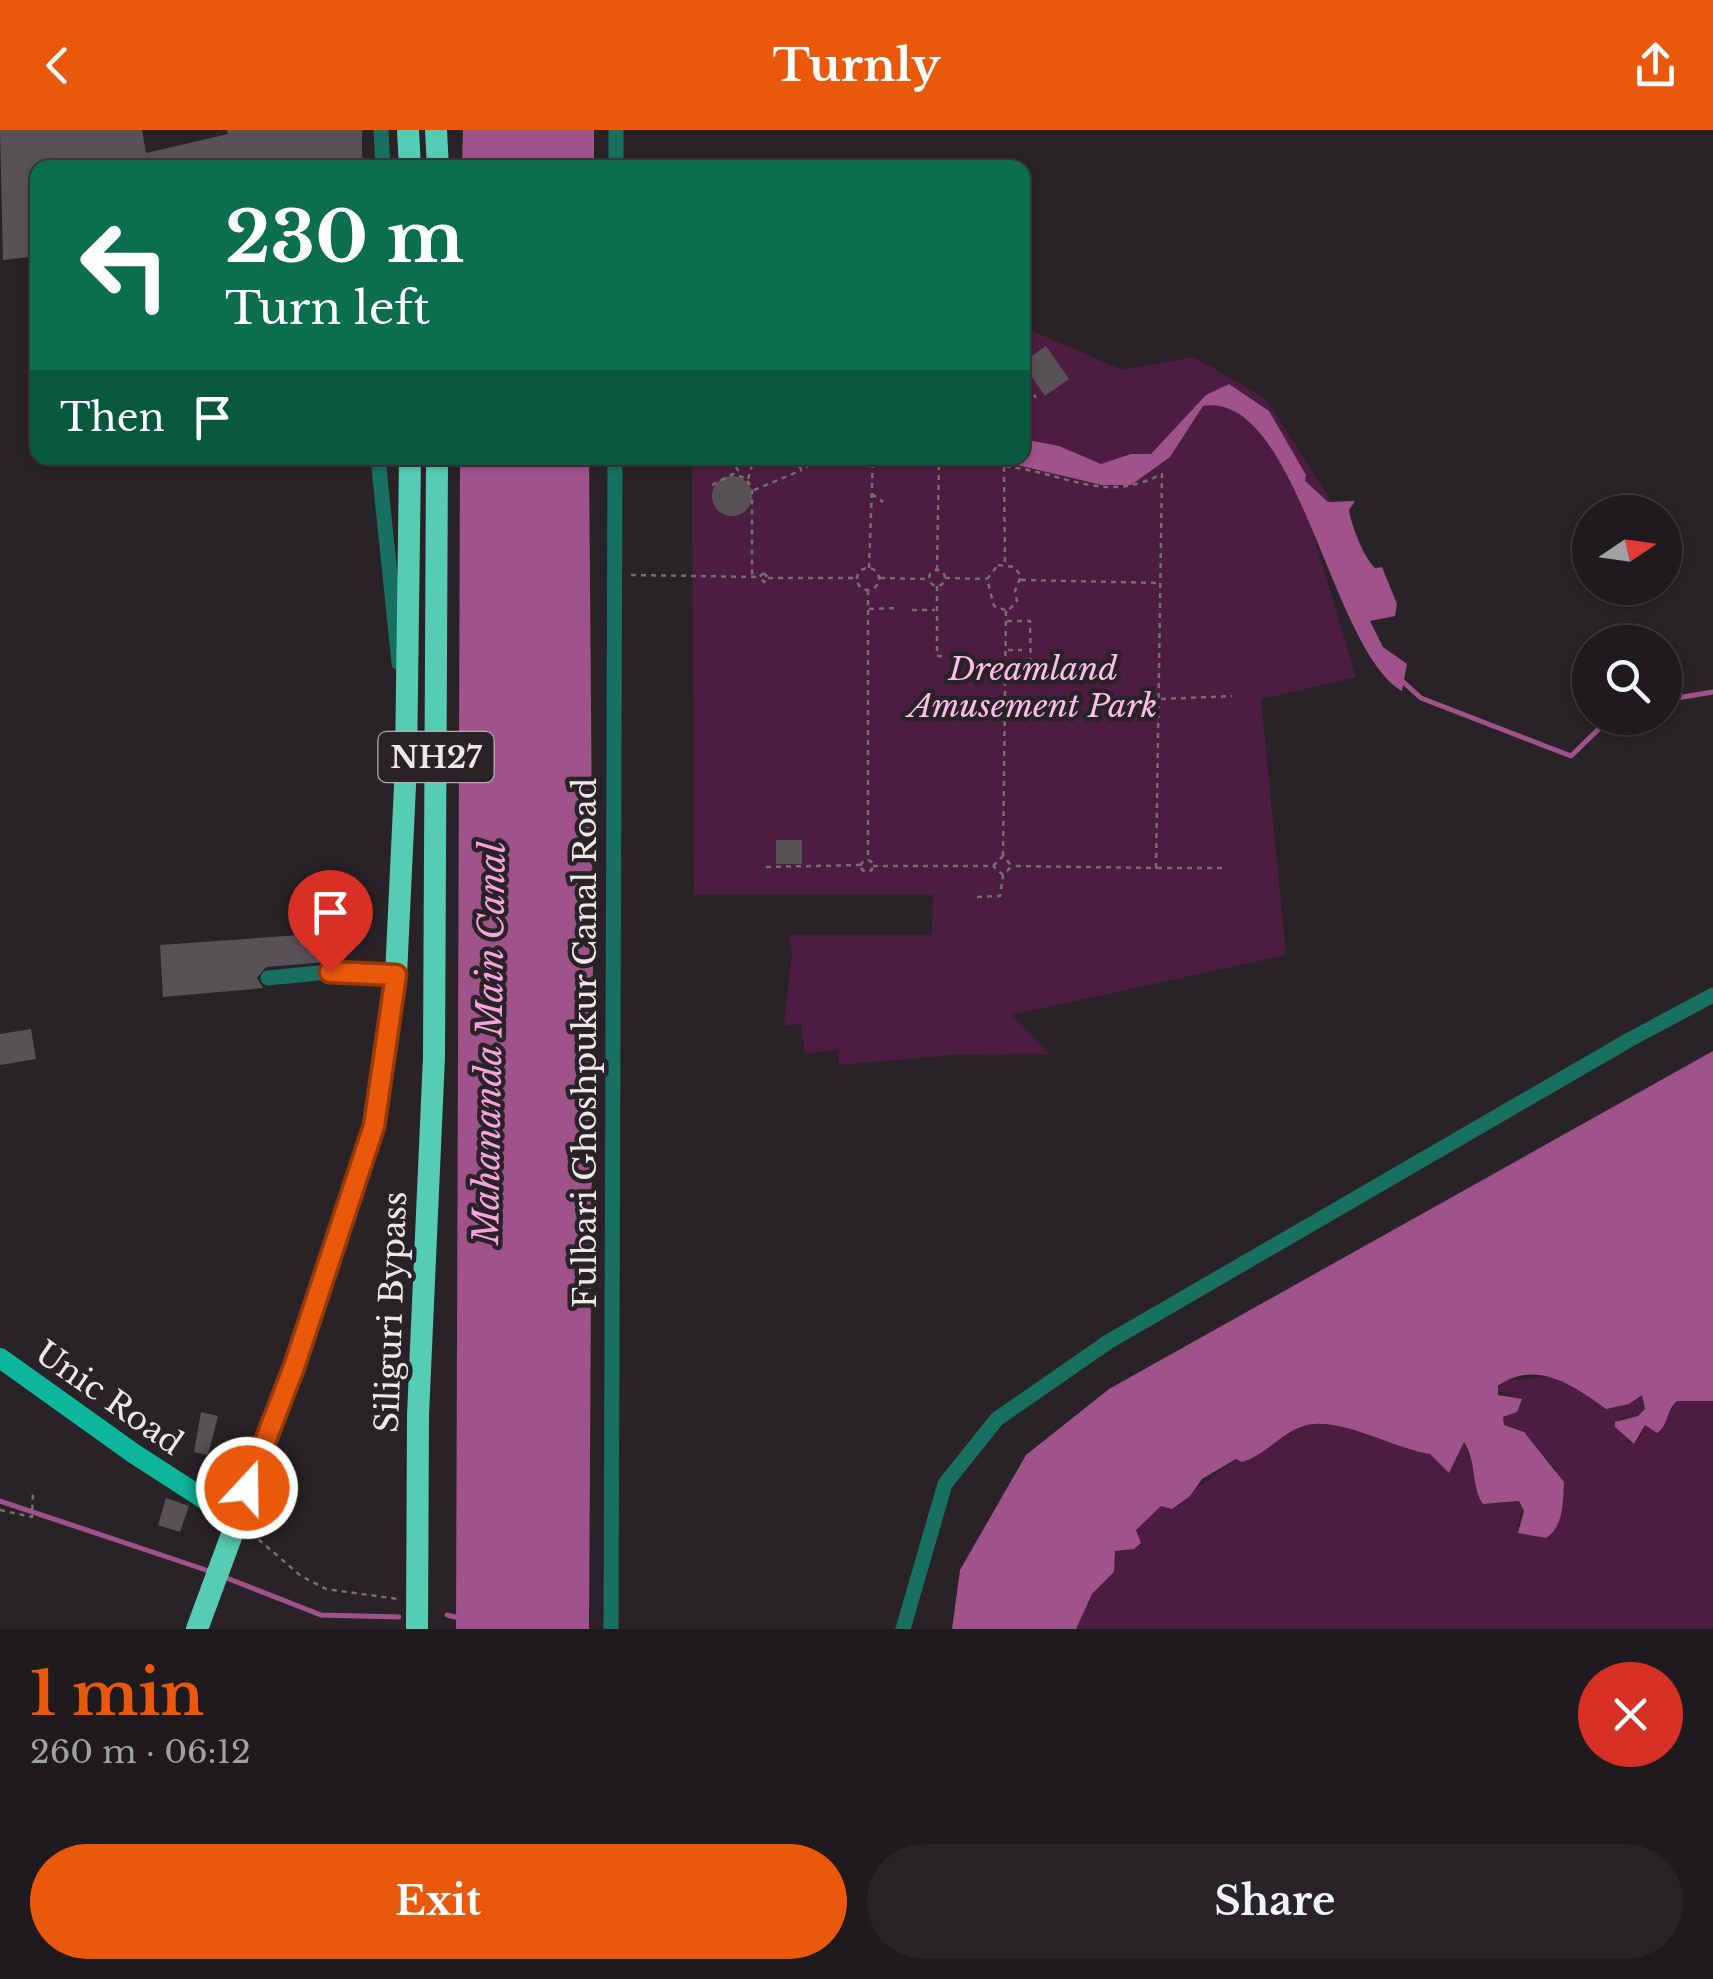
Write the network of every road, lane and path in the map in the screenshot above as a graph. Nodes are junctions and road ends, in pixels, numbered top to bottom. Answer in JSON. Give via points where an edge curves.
{"nodes":[{"id":1,"x":381,"y":130,"type":"edge"},
{"id":2,"x":408,"y":130,"type":"edge"},
{"id":3,"x":436,"y":130,"type":"edge"},
{"id":4,"x":616,"y":130,"type":"edge"},
{"id":5,"x":383,"y":160,"type":"edge"},
{"id":6,"x":410,"y":160,"type":"edge"},
{"id":7,"x":438,"y":160,"type":"edge"},
{"id":8,"x":616,"y":160,"type":"edge"},
{"id":9,"x":1030,"y":390,"type":"edge"},
{"id":10,"x":1036,"y":398,"type":"dead end"},
{"id":11,"x":379,"y":465,"type":"edge"},
{"id":12,"x":410,"y":465,"type":"edge"},
{"id":13,"x":438,"y":465,"type":"edge"},
{"id":14,"x":614,"y":465,"type":"edge"},
{"id":15,"x":735,"y":465,"type":"edge"},
{"id":16,"x":752,"y":465,"type":"edge"},
{"id":17,"x":798,"y":465,"type":"edge"},
{"id":18,"x":809,"y":465,"type":"edge"},
{"id":19,"x":873,"y":465,"type":"edge"},
{"id":20,"x":938,"y":465,"type":"edge"},
{"id":21,"x":996,"y":465,"type":"edge"},
{"id":22,"x":1004,"y":466,"type":"junction"},
{"id":23,"x":802,"y":470,"type":"junction"},
{"id":24,"x":742,"y":476,"type":"junction"},
{"id":25,"x":747,"y":481,"type":"junction"},
{"id":26,"x":712,"y":485,"type":"dead end"},
{"id":27,"x":753,"y":490,"type":"junction"},
{"id":28,"x":872,"y":494,"type":"junction"},
{"id":29,"x":872,"y":502,"type":"junction"},
{"id":30,"x":884,"y":502,"type":"dead end"},
{"id":31,"x":880,"y":508,"type":"dead end"},
{"id":32,"x":1005,"y":564,"type":"junction"},
{"id":33,"x":869,"y":568,"type":"junction"},
{"id":34,"x":937,"y":570,"type":"junction"},
{"id":35,"x":623,"y":575,"type":"dead end"},
{"id":36,"x":752,"y":577,"type":"junction"},
{"id":37,"x":857,"y":578,"type":"junction"},
{"id":38,"x":880,"y":578,"type":"junction"},
{"id":39,"x":944,"y":578,"type":"junction"},
{"id":40,"x":928,"y":579,"type":"junction"},
{"id":41,"x":987,"y":579,"type":"junction"},
{"id":42,"x":1021,"y":580,"type":"junction"},
{"id":43,"x":1162,"y":583,"type":"junction"},
{"id":44,"x":937,"y":586,"type":"junction"},
{"id":45,"x":868,"y":590,"type":"junction"},
{"id":46,"x":868,"y":608,"type":"junction"},
{"id":47,"x":899,"y":608,"type":"dead end"},
{"id":48,"x":912,"y":610,"type":"dead end"},
{"id":49,"x":937,"y":610,"type":"junction"},
{"id":50,"x":1006,"y":611,"type":"junction"},
{"id":51,"x":1006,"y":621,"type":"junction"},
{"id":52,"x":1005,"y":650,"type":"junction"},
{"id":53,"x":1022,"y":650,"type":"dead end"},
{"id":54,"x":946,"y":656,"type":"dead end"},
{"id":55,"x":1005,"y":679,"type":"junction"},
{"id":56,"x":1232,"y":696,"type":"dead end"},
{"id":57,"x":404,"y":697,"type":"junction"},
{"id":58,"x":1160,"y":699,"type":"junction"},
{"id":59,"x":1003,"y":856,"type":"junction"},
{"id":60,"x":868,"y":860,"type":"junction"},
{"id":61,"x":861,"y":864,"type":"junction"},
{"id":62,"x":874,"y":866,"type":"junction"},
{"id":63,"x":993,"y":866,"type":"junction"},
{"id":64,"x":1012,"y":866,"type":"junction"},
{"id":65,"x":766,"y":867,"type":"dead end"},
{"id":66,"x":1156,"y":868,"type":"junction"},
{"id":67,"x":1224,"y":868,"type":"dead end"},
{"id":68,"x":1003,"y":876,"type":"junction"},
{"id":69,"x":977,"y":897,"type":"dead end"},
{"id":70,"x":396,"y":975,"type":"junction"},
{"id":71,"x":268,"y":978,"type":"dead end"},
{"id":72,"x":1713,"y":995,"type":"edge"},
{"id":73,"x":0,"y":1358,"type":"edge"},
{"id":74,"x":32,"y":1492,"type":"dead end"},
{"id":75,"x":0,"y":1510,"type":"edge"},
{"id":76,"x":231,"y":1529,"type":"junction"},
{"id":77,"x":418,"y":1603,"type":"junction"},
{"id":78,"x":197,"y":1629,"type":"edge"},
{"id":79,"x":416,"y":1629,"type":"edge"},
{"id":80,"x":611,"y":1629,"type":"edge"},
{"id":81,"x":903,"y":1629,"type":"edge"}],
"edges":[{"from":1,"to":5,"type":"street"},
{"from":2,"to":6,"type":"highway"},
{"from":3,"to":7,"type":"highway"},
{"from":4,"to":8,"type":"street"},
{"from":9,"to":10,"type":"path"},
{"from":11,"to":57,"type":"street"},
{"from":12,"to":57,"type":"highway","number":"NH27"},
{"from":13,"to":77,"type":"highway","name":"Siliguri Bypass","number":"NH27","via":[[434,1057],[418,1415]]},
{"from":14,"to":80,"type":"street","name":"Fulbari Ghoshpukur Canal Road"},
{"from":15,"to":24,"type":"path"},
{"from":16,"to":25,"type":"path"},
{"from":17,"to":23,"type":"path"},
{"from":18,"to":23,"type":"path"},
{"from":19,"to":28,"type":"path"},
{"from":20,"to":34,"type":"path"},
{"from":21,"to":22,"type":"path"},
{"from":22,"to":32,"type":"path"},
{"from":22,"to":43,"type":"path","via":[[1102,490],[1162,474]]},
{"from":23,"to":27,"type":"path"},
{"from":24,"to":25,"type":"path"},
{"from":24,"to":26,"type":"path","via":[[727,474]]},
{"from":25,"to":27,"type":"path"},
{"from":27,"to":36,"type":"path"},
{"from":28,"to":29,"type":"path"},
{"from":28,"to":30,"type":"path"},
{"from":29,"to":31,"type":"path"},
{"from":29,"to":33,"type":"path"},
{"from":32,"to":41,"type":"path"},
{"from":32,"to":42,"type":"path"},
{"from":33,"to":37,"type":"path"},
{"from":33,"to":38,"type":"path"},
{"from":34,"to":39,"type":"path"},
{"from":34,"to":40,"type":"path"},
{"from":35,"to":36,"type":"path"},
{"from":36,"to":37,"type":"path"},
{"from":37,"to":45,"type":"path"},
{"from":38,"to":40,"type":"path"},
{"from":38,"to":45,"type":"path"},
{"from":39,"to":41,"type":"path"},
{"from":39,"to":44,"type":"path"},
{"from":40,"to":44,"type":"path"},
{"from":41,"to":50,"type":"path","via":[[994,606]]},
{"from":42,"to":43,"type":"path"},
{"from":42,"to":50,"type":"path","via":[[1015,605]]},
{"from":43,"to":58,"type":"path"},
{"from":44,"to":49,"type":"path"},
{"from":45,"to":46,"type":"path"},
{"from":46,"to":47,"type":"path"},
{"from":46,"to":60,"type":"path"},
{"from":48,"to":49,"type":"path"},
{"from":49,"to":54,"type":"path","via":[[937,656]]},
{"from":50,"to":51,"type":"path"},
{"from":51,"to":52,"type":"path"},
{"from":51,"to":55,"type":"path","via":[[1030,620],[1033,650],[1031,679]]},
{"from":52,"to":53,"type":"path"},
{"from":52,"to":55,"type":"path"},
{"from":55,"to":59,"type":"path"},
{"from":56,"to":58,"type":"path"},
{"from":57,"to":70,"type":"highway","number":"NH27"},
{"from":58,"to":66,"type":"path"},
{"from":59,"to":63,"type":"path"},
{"from":59,"to":64,"type":"path"},
{"from":60,"to":61,"type":"path"},
{"from":60,"to":62,"type":"path"},
{"from":61,"to":62,"type":"path","via":[[865,872]]},
{"from":61,"to":65,"type":"path"},
{"from":62,"to":63,"type":"path"},
{"from":63,"to":68,"type":"path"},
{"from":64,"to":66,"type":"path"},
{"from":64,"to":68,"type":"path"},
{"from":66,"to":67,"type":"path"},
{"from":68,"to":69,"type":"path","via":[[1000,896]]},
{"from":70,"to":71,"type":"street"},
{"from":70,"to":76,"type":"highway","number":"NH27","via":[[374,1126],[294,1367]]},
{"from":72,"to":81,"type":"street","via":[[1108,1342],[997,1420],[945,1484]]},
{"from":73,"to":76,"type":"main road","name":"Unic Road"},
{"from":74,"to":75,"type":"path","via":[[32,1518]]},
{"from":76,"to":77,"type":"path","via":[[326,1589]]},
{"from":76,"to":78,"type":"highway"},
{"from":77,"to":79,"type":"highway","name":"Siliguri Bypass","number":"NH27"}]}
